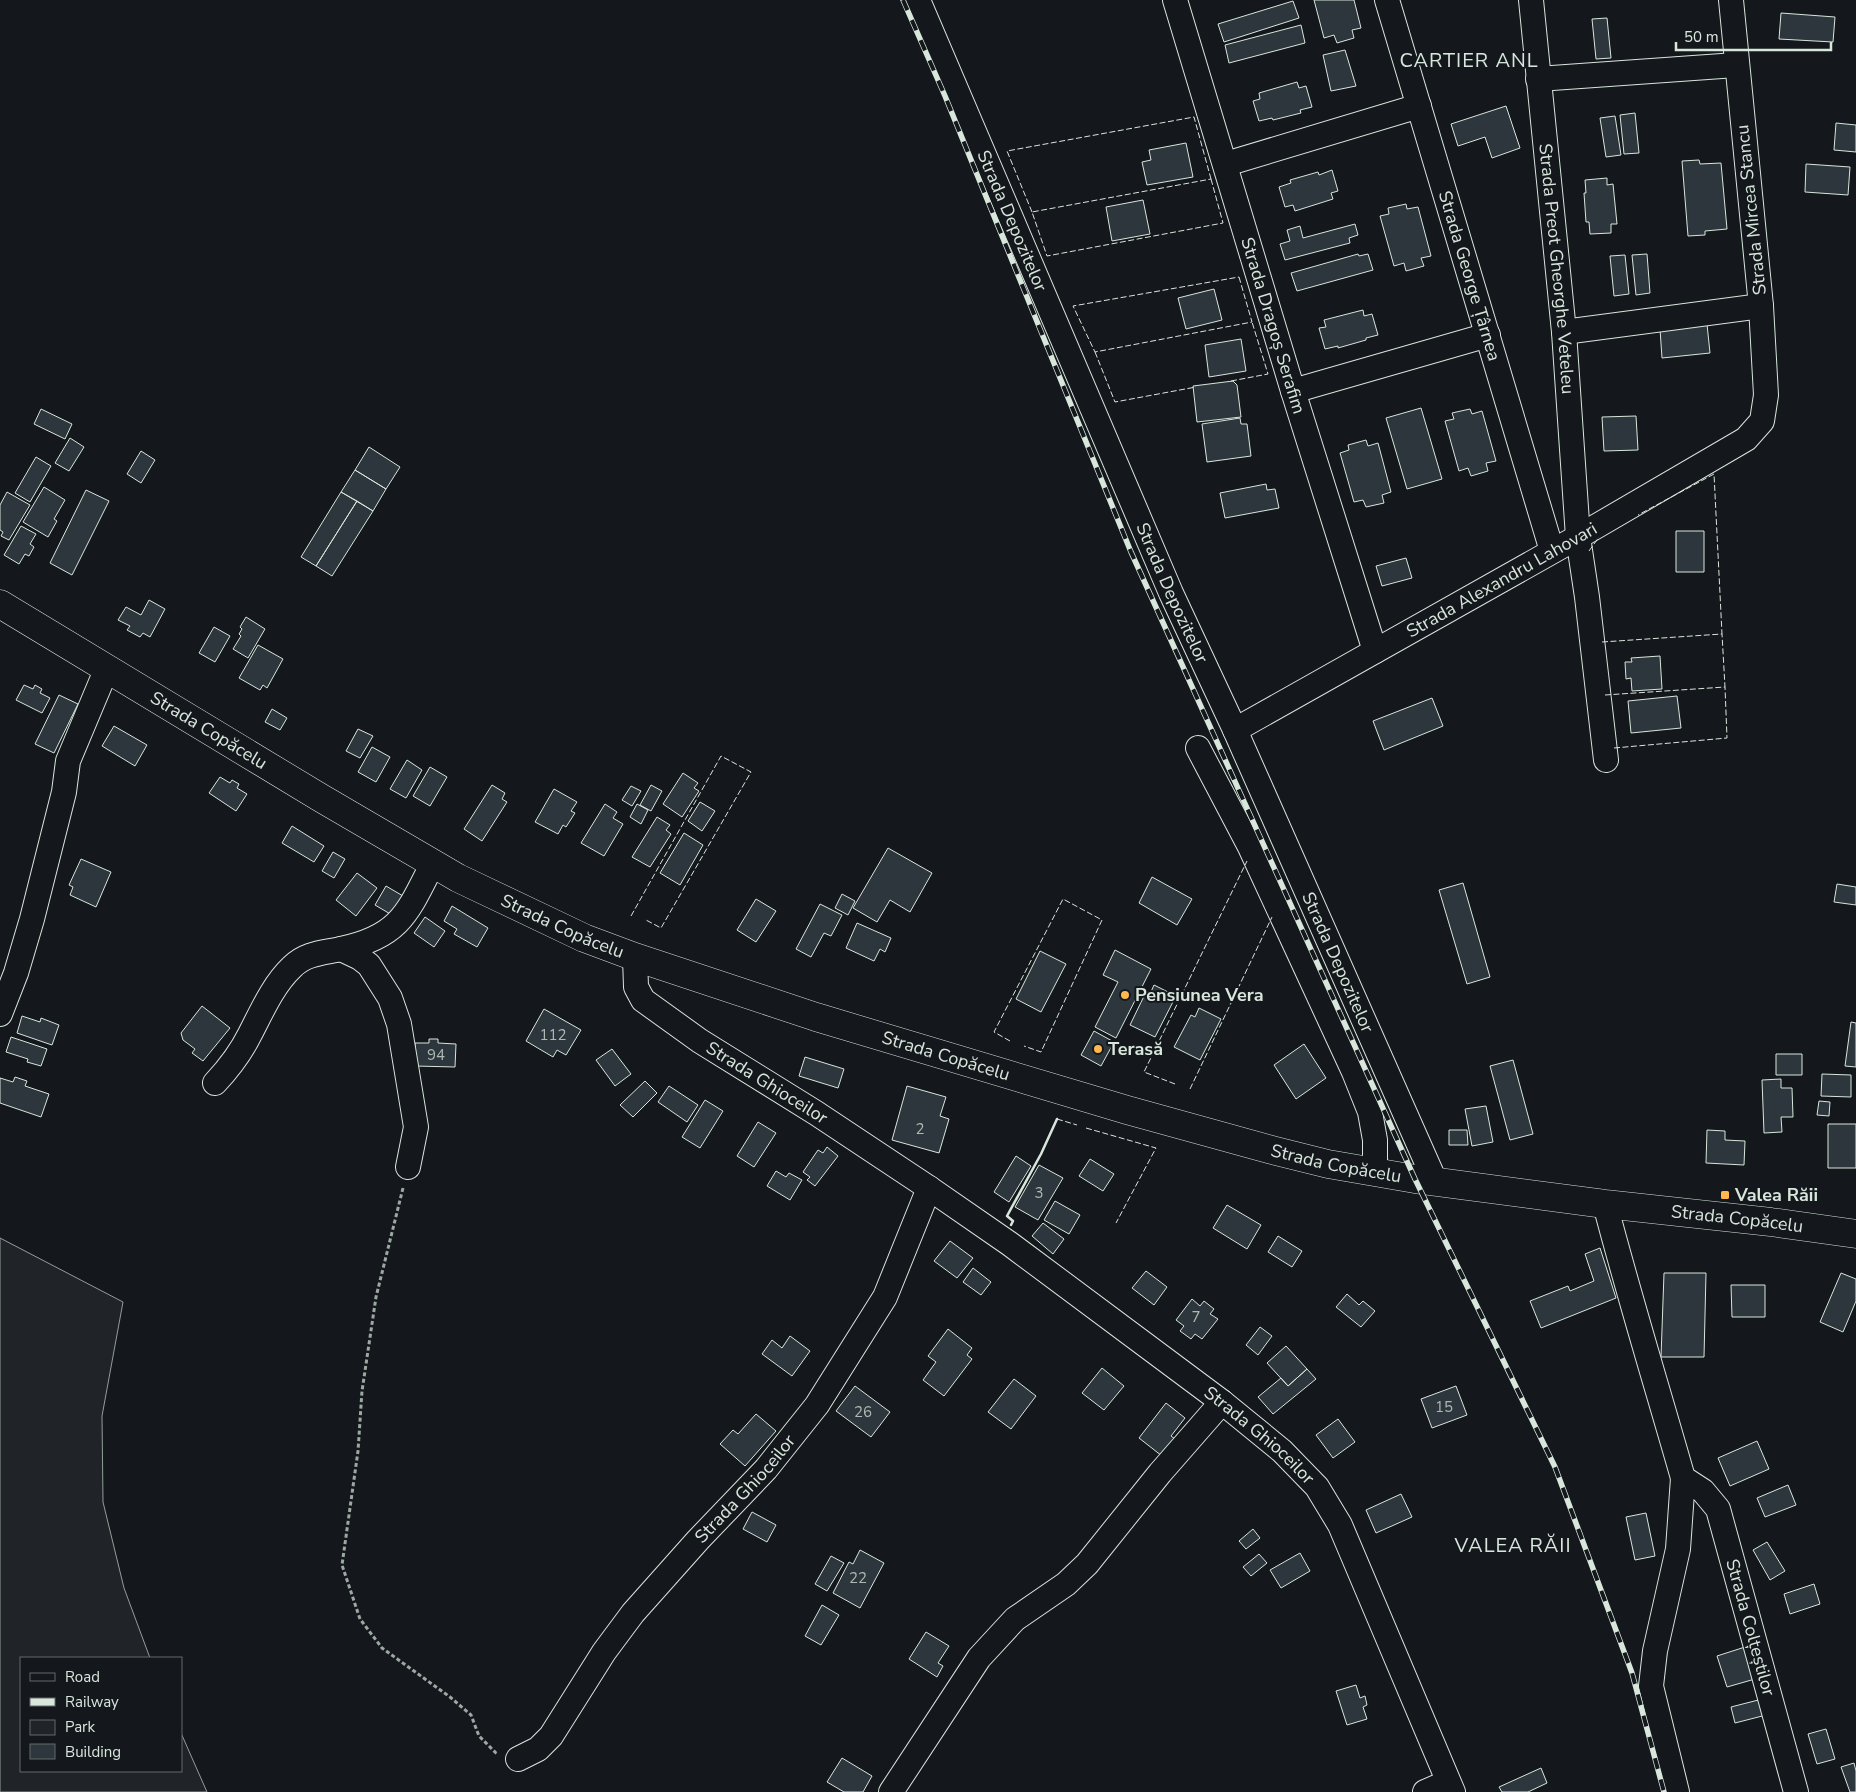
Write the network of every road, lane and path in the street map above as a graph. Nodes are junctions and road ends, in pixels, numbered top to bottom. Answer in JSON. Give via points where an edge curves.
{"nodes":[{"id":1,"x":918,"y":0,"type":"edge"},
{"id":2,"x":1174,"y":0,"type":"edge"},
{"id":3,"x":1387,"y":0,"type":"edge"},
{"id":4,"x":1531,"y":0,"type":"edge"},
{"id":5,"x":1730,"y":0,"type":"edge"},
{"id":6,"x":1736,"y":65,"type":"junction"},
{"id":7,"x":1538,"y":79,"type":"junction"},
{"id":8,"x":1419,"y":106,"type":"junction"},
{"id":9,"x":1226,"y":164,"type":"junction"},
{"id":10,"x":1762,"y":306,"type":"junction"},
{"id":11,"x":1564,"y":332,"type":"junction"},
{"id":12,"x":1488,"y":335,"type":"junction"},
{"id":13,"x":1293,"y":391,"type":"junction"},
{"id":14,"x":1762,"y":421,"type":"joint"},
{"id":15,"x":1578,"y":537,"type":"junction"},
{"id":16,"x":1552,"y":551,"type":"junction"},
{"id":17,"x":0,"y":604,"type":"edge"},
{"id":18,"x":1376,"y":651,"type":"junction"},
{"id":19,"x":107,"y":668,"type":"junction"},
{"id":20,"x":1235,"y":730,"type":"junction"},
{"id":21,"x":1198,"y":748,"type":"dead end"},
{"id":22,"x":1606,"y":760,"type":"dead end"},
{"id":23,"x":433,"y":864,"type":"junction"},
{"id":24,"x":396,"y":926,"type":"junction"},
{"id":25,"x":341,"y":949,"type":"junction"},
{"id":26,"x":635,"y":957,"type":"junction"},
{"id":27,"x":384,"y":987,"type":"junction"},
{"id":28,"x":0,"y":1014,"type":"edge"},
{"id":29,"x":215,"y":1083,"type":"dead end"},
{"id":30,"x":408,"y":1167,"type":"joint"},
{"id":31,"x":1374,"y":1172,"type":"junction"},
{"id":32,"x":1436,"y":1182,"type":"junction"},
{"id":33,"x":929,"y":1188,"type":"junction"},
{"id":34,"x":1604,"y":1204,"type":"junction"},
{"id":35,"x":1856,"y":1234,"type":"edge"},
{"id":36,"x":1222,"y":1402,"type":"junction"},
{"id":37,"x":1683,"y":1478,"type":"junction"},
{"id":38,"x":518,"y":1759,"type":"joint"},
{"id":39,"x":1451,"y":1787,"type":"edge"},
{"id":40,"x":891,"y":1792,"type":"edge"},
{"id":41,"x":1425,"y":1792,"type":"edge"},
{"id":42,"x":1677,"y":1792,"type":"edge"},
{"id":43,"x":1796,"y":1792,"type":"edge"}],
"edges":[{"from":1,"to":20,"type":"street","name":"Strada Depozitelor","via":[[1171,593]]},
{"from":2,"to":9,"type":"street","name":"Strada Dragoș Serafim"},
{"from":3,"to":8,"type":"street","name":"Strada George Țârnea"},
{"from":4,"to":7,"type":"street","name":"Strada Preot Gheorghe Veteleu"},
{"from":5,"to":6,"type":"street","name":"Strada Mircea Stancu"},
{"from":6,"to":7,"type":"street"},
{"from":6,"to":10,"type":"street","name":"Strada Mircea Stancu"},
{"from":7,"to":11,"type":"street","name":"Strada Preot Gheorghe Veteleu"},
{"from":8,"to":9,"type":"street"},
{"from":8,"to":12,"type":"street","name":"Strada George Țârnea"},
{"from":9,"to":13,"type":"street","name":"Strada Dragoș Serafim"},
{"from":10,"to":11,"type":"street"},
{"from":10,"to":14,"type":"street","name":"Strada Mircea Stancu","via":[[1766,395]]},
{"from":11,"to":15,"type":"street","name":"Strada Preot Gheorghe Veteleu"},
{"from":12,"to":13,"type":"street"},
{"from":12,"to":16,"type":"street","name":"Strada George Țârnea"},
{"from":13,"to":18,"type":"street","name":"Strada Dragoș Serafim"},
{"from":14,"to":15,"type":"street","name":"Strada Alexandru Lahovari","via":[[1746,439]]},
{"from":15,"to":16,"type":"street","name":"Strada Alexandru Lahovari"},
{"from":15,"to":22,"type":"street","name":"Strada Preot Gheorghe Veteleu"},
{"from":16,"to":18,"type":"street","name":"Strada Alexandru Lahovari"},
{"from":17,"to":19,"type":"main road","name":"Strada Copăcelu"},
{"from":18,"to":20,"type":"street","name":"Strada Alexandru Lahovari"},
{"from":19,"to":23,"type":"main road","name":"Strada Copăcelu"},
{"from":19,"to":28,"type":"street","via":[[68,761],[64,792],[32,919]]},
{"from":20,"to":32,"type":"street","name":"Strada Depozitelor"},
{"from":21,"to":31,"type":"street","via":[[1250,847],[1354,1072],[1370,1112],[1375,1140]]},
{"from":23,"to":24,"type":"street","via":[[411,907]]},
{"from":23,"to":26,"type":"main road","name":"Strada Copăcelu","via":[[584,938]]},
{"from":24,"to":25,"type":"street","via":[[383,935]]},
{"from":24,"to":27,"type":"street","via":[[383,963]]},
{"from":25,"to":27,"type":"street","via":[[369,965]]},
{"from":25,"to":29,"type":"street","via":[[306,957],[293,966],[280,980],[239,1053]]},
{"from":26,"to":31,"type":"main road","name":"Strada Copăcelu","via":[[816,1017],[1127,1110],[1272,1150]]},
{"from":26,"to":33,"type":"street","name":"Strada Ghioceilor","via":[[636,987],[643,1000],[659,1013]]},
{"from":27,"to":30,"type":"street","via":[[399,1024],[415,1116],[414,1143]]},
{"from":30,"to":38,"type":"path","via":[[376,1297],[342,1565],[360,1619],[382,1648],[450,1696],[471,1715],[479,1736],[496,1753]]},
{"from":31,"to":32,"type":"main road","name":"Strada Copăcelu"},
{"from":32,"to":34,"type":"main road","name":"Strada Copăcelu"},
{"from":33,"to":36,"type":"street","name":"Strada Ghioceilor","via":[[1010,1244]]},
{"from":33,"to":38,"type":"street","name":"Strada Ghioceilor","via":[[885,1297],[817,1405],[766,1469],[633,1613],[550,1736],[538,1749]]},
{"from":34,"to":35,"type":"main road","name":"Strada Copăcelu"},
{"from":34,"to":37,"type":"street"},
{"from":36,"to":39,"type":"street","name":"Strada Ghioceilor","via":[[1282,1451],[1317,1487],[1340,1525]]},
{"from":36,"to":40,"type":"street","via":[[1087,1564],[1066,1584],[1015,1619],[979,1658]]},
{"from":37,"to":42,"type":"street","via":[[1678,1549],[1655,1651],[1651,1686]]},
{"from":37,"to":43,"type":"street","name":"Strada Colțeștilor","via":[[1703,1491],[1718,1509]]},
{"from":39,"to":41,"type":"street"}]}
